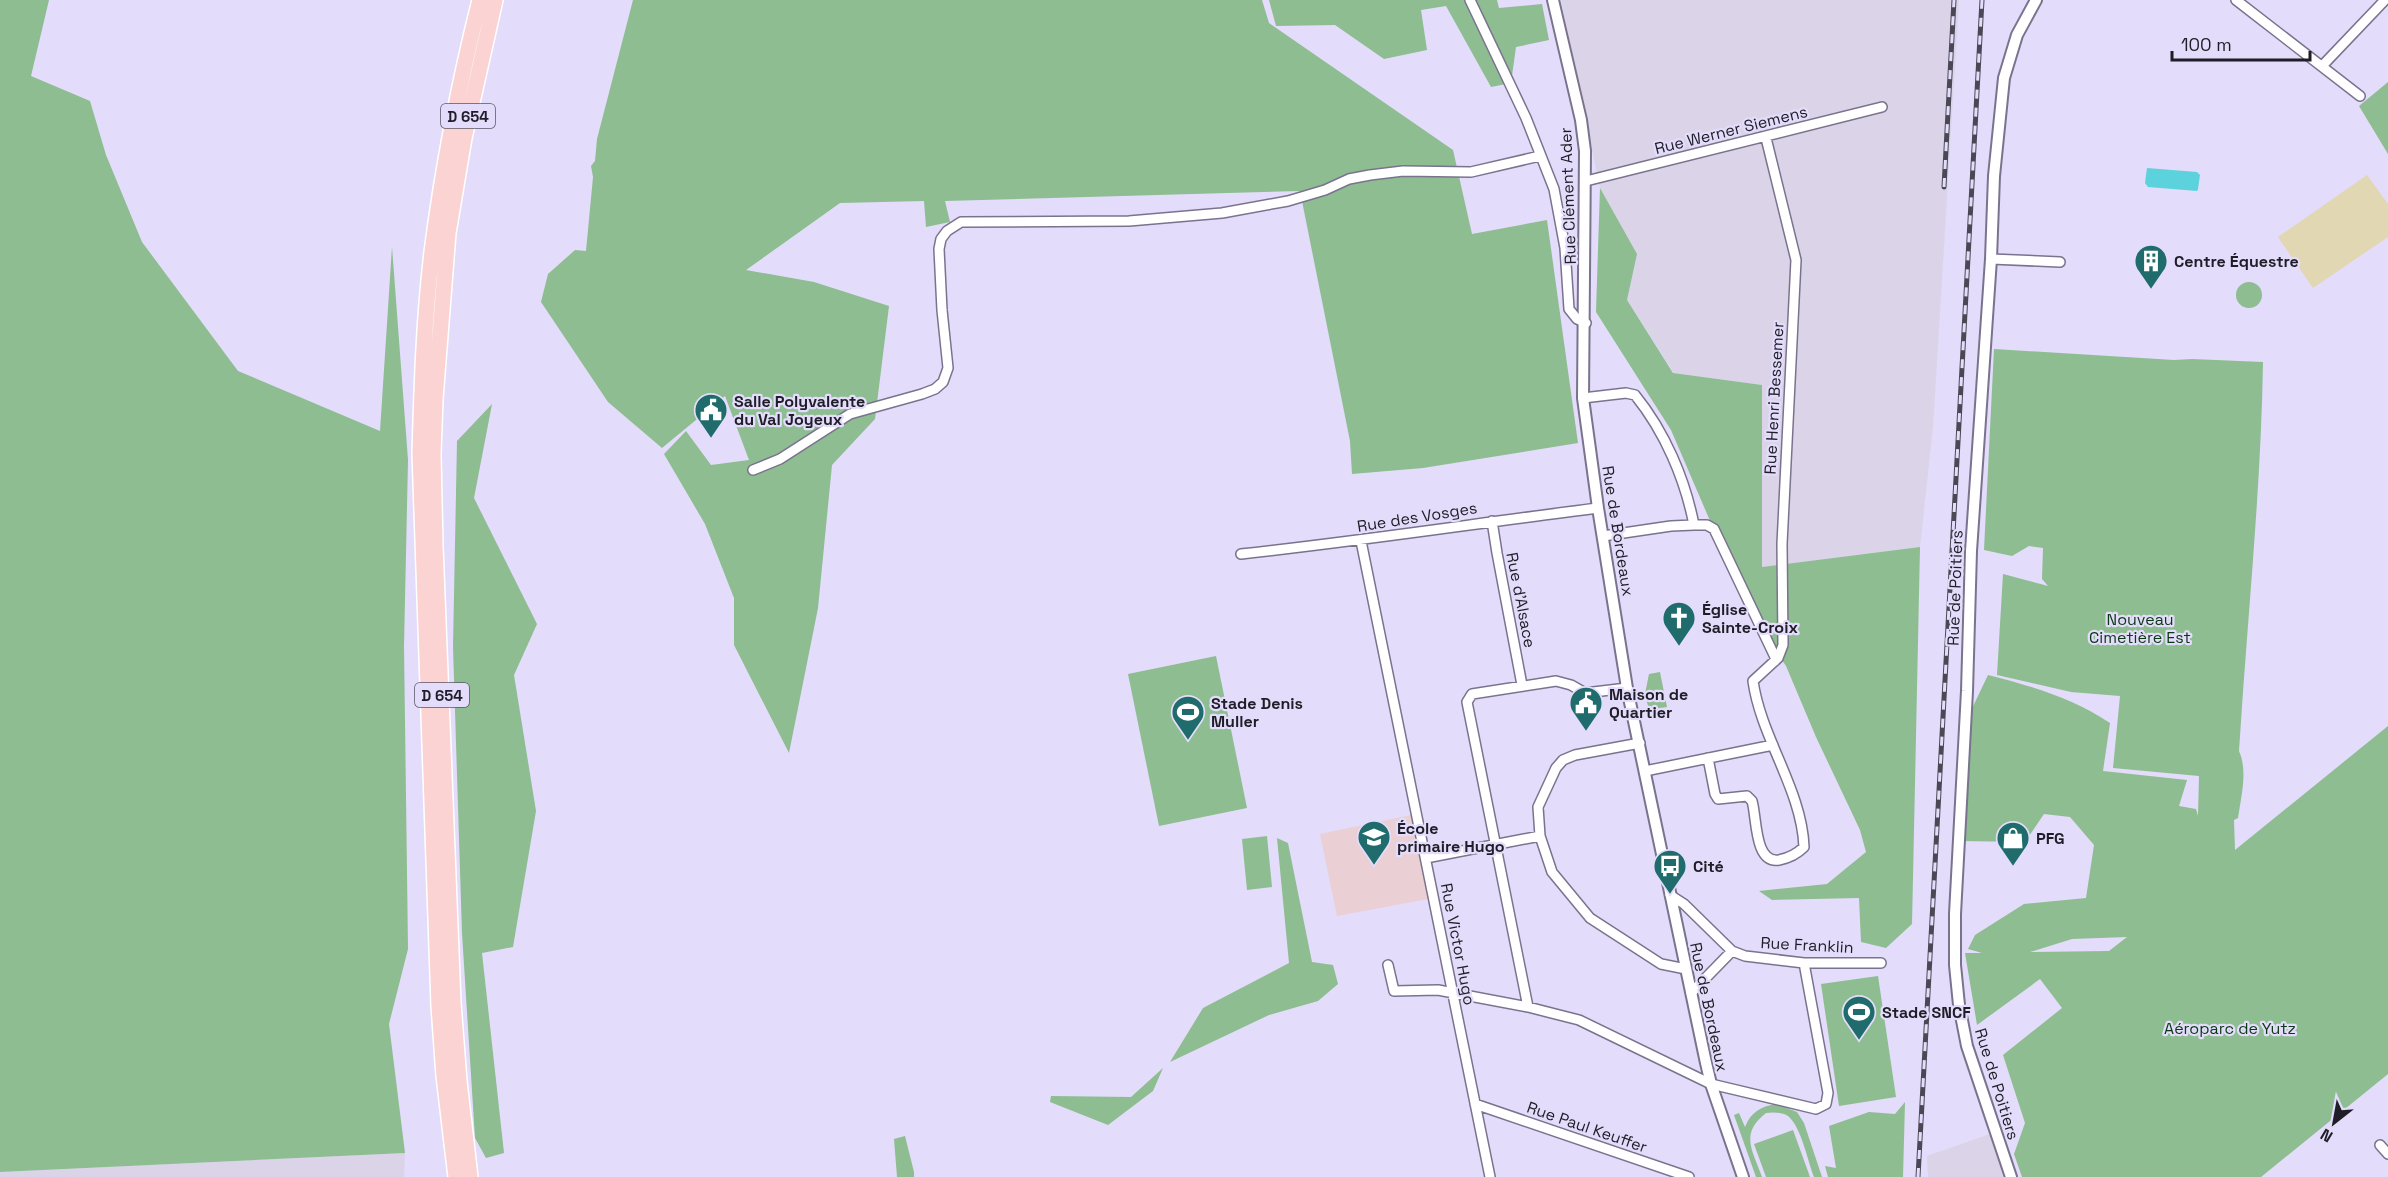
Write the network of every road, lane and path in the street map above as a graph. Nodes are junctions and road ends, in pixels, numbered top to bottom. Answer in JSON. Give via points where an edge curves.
{"nodes":[{"id":1,"x":480,"y":0,"type":"edge"},
{"id":2,"x":495,"y":0,"type":"edge"},
{"id":3,"x":1470,"y":0,"type":"edge"},
{"id":4,"x":1553,"y":0,"type":"edge"},
{"id":5,"x":2036,"y":0,"type":"edge"},
{"id":6,"x":2236,"y":0,"type":"edge"},
{"id":7,"x":2385,"y":0,"type":"edge"},
{"id":8,"x":2322,"y":65,"type":"junction"},
{"id":9,"x":2360,"y":96,"type":"dead end"},
{"id":10,"x":1882,"y":107,"type":"dead end"},
{"id":11,"x":1766,"y":138,"type":"junction"},
{"id":12,"x":1540,"y":156,"type":"junction"},
{"id":13,"x":1586,"y":181,"type":"junction"},
{"id":14,"x":1991,"y":259,"type":"junction"},
{"id":15,"x":2061,"y":262,"type":"dead end"},
{"id":16,"x":1586,"y":323,"type":"junction"},
{"id":17,"x":1583,"y":398,"type":"junction"},
{"id":18,"x":753,"y":470,"type":"dead end"},
{"id":19,"x":1598,"y":508,"type":"junction"},
{"id":20,"x":1492,"y":521,"type":"junction"},
{"id":21,"x":1694,"y":525,"type":"junction"},
{"id":22,"x":1603,"y":536,"type":"junction"},
{"id":23,"x":1361,"y":541,"type":"junction"},
{"id":24,"x":1241,"y":554,"type":"dead end"},
{"id":25,"x":1775,"y":661,"type":"junction"},
{"id":26,"x":1522,"y":685,"type":"junction"},
{"id":27,"x":1627,"y":688,"type":"junction"},
{"id":28,"x":1640,"y":743,"type":"junction"},
{"id":29,"x":1773,"y":745,"type":"junction"},
{"id":30,"x":1708,"y":758,"type":"junction"},
{"id":31,"x":1645,"y":771,"type":"junction"},
{"id":32,"x":1540,"y":836,"type":"junction"},
{"id":33,"x":1496,"y":844,"type":"junction"},
{"id":34,"x":1425,"y":858,"type":"junction"},
{"id":35,"x":1670,"y":895,"type":"junction"},
{"id":36,"x":1732,"y":951,"type":"junction"},
{"id":37,"x":1804,"y":963,"type":"junction"},
{"id":38,"x":1881,"y":963,"type":"dead end"},
{"id":39,"x":1388,"y":965,"type":"dead end"},
{"id":40,"x":1686,"y":969,"type":"junction"},
{"id":41,"x":1453,"y":993,"type":"junction"},
{"id":42,"x":1691,"y":993,"type":"junction"},
{"id":43,"x":1528,"y":1007,"type":"junction"},
{"id":44,"x":1711,"y":1084,"type":"junction"},
{"id":45,"x":1475,"y":1104,"type":"junction"},
{"id":46,"x":2380,"y":1145,"type":"dead end"},
{"id":47,"x":2388,"y":1154,"type":"edge"},
{"id":48,"x":460,"y":1158,"type":"junction"},
{"id":49,"x":456,"y":1177,"type":"edge"},
{"id":50,"x":470,"y":1177,"type":"edge"},
{"id":51,"x":1490,"y":1177,"type":"edge"},
{"id":52,"x":1689,"y":1177,"type":"edge"},
{"id":53,"x":1743,"y":1177,"type":"edge"},
{"id":54,"x":2011,"y":1177,"type":"edge"}],
"edges":[{"from":1,"to":48,"type":"highway","number":"D 654","via":[[448,144],[432,253],[420,453],[439,1006],[444,1076]]},
{"from":2,"to":48,"type":"highway","number":"D 654","via":[[464,138],[448,233],[433,454]]},
{"from":3,"to":12,"type":"street"},
{"from":4,"to":13,"type":"street","name":"Rue Clément Ader","via":[[1581,120]]},
{"from":5,"to":14,"type":"street","name":"Rue de Poitiers","via":[[2017,35],[2004,78]]},
{"from":6,"to":8,"type":"street"},
{"from":7,"to":8,"type":"street"},
{"from":8,"to":9,"type":"street"},
{"from":10,"to":11,"type":"street","name":"Rue Werner Siemens"},
{"from":11,"to":13,"type":"street","name":"Rue Werner Siemens"},
{"from":11,"to":25,"type":"street","name":"Rue Henri Bessemer","via":[[1796,260],[1782,544],[1783,645]]},
{"from":12,"to":16,"type":"street","via":[[1561,217],[1569,309]]},
{"from":12,"to":18,"type":"street","via":[[1472,172],[1403,171],[1370,175],[1288,201],[1222,213],[1119,221],[961,222],[947,231],[939,249],[948,368],[943,382],[922,394],[850,414],[780,459]]},
{"from":13,"to":16,"type":"street","name":"Rue Clément Ader"},
{"from":14,"to":15,"type":"street"},
{"from":14,"to":54,"type":"street","name":"Rue de Poitiers","via":[[1971,562],[1955,965],[1967,1046]]},
{"from":16,"to":17,"type":"street","name":"Rue de Bordeaux"},
{"from":17,"to":19,"type":"street","name":"Rue de Bordeaux"},
{"from":17,"to":21,"type":"street","via":[[1635,395],[1661,434]]},
{"from":19,"to":20,"type":"street","name":"Rue des Vosges"},
{"from":19,"to":22,"type":"street","name":"Rue de Bordeaux"},
{"from":20,"to":23,"type":"street","name":"Rue des Vosges"},
{"from":20,"to":26,"type":"street","name":"Rue d'Alsace"},
{"from":21,"to":22,"type":"street"},
{"from":21,"to":25,"type":"street","via":[[1714,529]]},
{"from":22,"to":27,"type":"street","name":"Rue de Bordeaux"},
{"from":23,"to":24,"type":"street","name":"Rue des Vosges"},
{"from":23,"to":34,"type":"street","name":"Rue Victor Hugo"},
{"from":25,"to":29,"type":"street","via":[[1753,681]]},
{"from":26,"to":27,"type":"street","via":[[1556,681],[1585,693]]},
{"from":26,"to":33,"type":"street","via":[[1472,694],[1467,702]]},
{"from":27,"to":28,"type":"street","name":"Rue de Bordeaux"},
{"from":28,"to":31,"type":"street","name":"Rue de Bordeaux"},
{"from":28,"to":32,"type":"street","via":[[1563,760],[1538,807]]},
{"from":29,"to":30,"type":"street"},
{"from":29,"to":30,"type":"street","via":[[1802,825],[1804,847],[1786,859],[1767,858],[1760,847],[1752,801],[1747,796],[1718,799]]},
{"from":30,"to":31,"type":"street"},
{"from":31,"to":35,"type":"street","name":"Rue de Bordeaux"},
{"from":32,"to":33,"type":"street"},
{"from":32,"to":40,"type":"street","via":[[1552,872],[1590,918],[1661,964]]},
{"from":33,"to":34,"type":"street"},
{"from":33,"to":43,"type":"street"},
{"from":34,"to":41,"type":"street","name":"Rue Victor Hugo"},
{"from":35,"to":36,"type":"street"},
{"from":35,"to":40,"type":"street","name":"Rue de Bordeaux"},
{"from":36,"to":37,"type":"street","name":"Rue Franklin"},
{"from":36,"to":42,"type":"street"},
{"from":37,"to":38,"type":"street","name":"Rue Franklin"},
{"from":37,"to":44,"type":"street","via":[[1828,1093],[1826,1104],[1816,1109]]},
{"from":39,"to":41,"type":"street","via":[[1394,991]]},
{"from":40,"to":42,"type":"street","name":"Rue de Bordeaux"},
{"from":41,"to":43,"type":"street"},
{"from":41,"to":45,"type":"street","name":"Rue Victor Hugo"},
{"from":42,"to":44,"type":"street","name":"Rue de Bordeaux"},
{"from":43,"to":44,"type":"street","via":[[1579,1020]]},
{"from":44,"to":53,"type":"street","name":"Rue de Bordeaux"},
{"from":45,"to":51,"type":"street","name":"Rue Victor Hugo"},
{"from":45,"to":52,"type":"street","name":"Rue Paul Keuffer"},
{"from":46,"to":47,"type":"street"},
{"from":48,"to":49,"type":"highway","number":"D 654"},
{"from":48,"to":50,"type":"highway","number":"D 654"}]}
